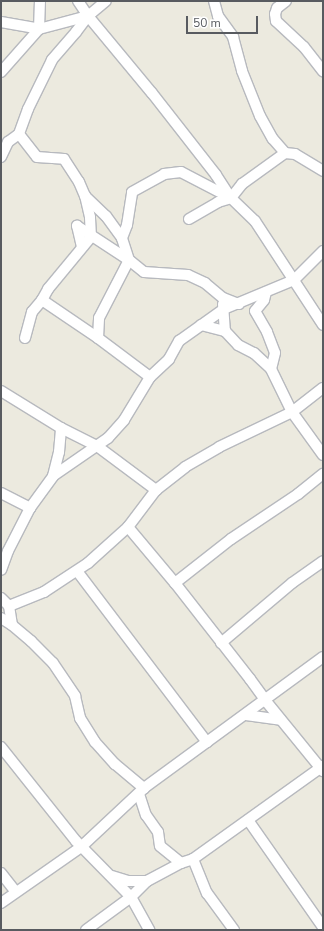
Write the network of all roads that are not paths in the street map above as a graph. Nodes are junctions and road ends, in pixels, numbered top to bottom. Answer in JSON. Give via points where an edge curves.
{"nodes":[{"id":1,"x":40,"y":1,"type":"edge"},
{"id":2,"x":78,"y":1,"type":"edge"},
{"id":3,"x":106,"y":1,"type":"edge"},
{"id":4,"x":214,"y":1,"type":"edge"},
{"id":5,"x":286,"y":1,"type":"edge"},
{"id":6,"x":88,"y":16,"type":"junction"},
{"id":7,"x":1,"y":22,"type":"edge"},
{"id":8,"x":39,"y":29,"type":"junction"},
{"id":9,"x":323,"y":71,"type":"edge"},
{"id":10,"x":1,"y":72,"type":"edge"},
{"id":11,"x":19,"y":134,"type":"junction"},
{"id":12,"x":285,"y":152,"type":"junction"},
{"id":13,"x":1,"y":157,"type":"edge"},
{"id":14,"x":323,"y":171,"type":"edge"},
{"id":15,"x":85,"y":196,"type":"junction"},
{"id":16,"x":231,"y":198,"type":"junction"},
{"id":17,"x":189,"y":219,"type":"dead end"},
{"id":18,"x":91,"y":237,"type":"junction"},
{"id":19,"x":122,"y":238,"type":"junction"},
{"id":20,"x":82,"y":247,"type":"junction"},
{"id":21,"x":323,"y":252,"type":"edge"},
{"id":22,"x":129,"y":260,"type":"junction"},
{"id":23,"x":294,"y":280,"type":"junction"},
{"id":24,"x":266,"y":292,"type":"junction"},
{"id":25,"x":223,"y":298,"type":"junction"},
{"id":26,"x":42,"y":300,"type":"junction"},
{"id":27,"x":239,"y":304,"type":"junction"},
{"id":28,"x":224,"y":309,"type":"junction"},
{"id":29,"x":201,"y":325,"type":"junction"},
{"id":30,"x":323,"y":325,"type":"edge"},
{"id":31,"x":225,"y":331,"type":"junction"},
{"id":32,"x":25,"y":338,"type":"dead end"},
{"id":33,"x":98,"y":338,"type":"junction"},
{"id":34,"x":271,"y":369,"type":"junction"},
{"id":35,"x":150,"y":377,"type":"junction"},
{"id":36,"x":323,"y":388,"type":"edge"},
{"id":37,"x":1,"y":391,"type":"edge"},
{"id":38,"x":292,"y":412,"type":"junction"},
{"id":39,"x":61,"y":428,"type":"junction"},
{"id":40,"x":97,"y":446,"type":"junction"},
{"id":41,"x":323,"y":454,"type":"edge"},
{"id":42,"x":323,"y":474,"type":"edge"},
{"id":43,"x":53,"y":476,"type":"junction"},
{"id":44,"x":156,"y":490,"type":"junction"},
{"id":45,"x":1,"y":493,"type":"edge"},
{"id":46,"x":30,"y":508,"type":"junction"},
{"id":47,"x":128,"y":527,"type":"junction"},
{"id":48,"x":323,"y":561,"type":"edge"},
{"id":49,"x":1,"y":570,"type":"edge"},
{"id":50,"x":77,"y":571,"type":"junction"},
{"id":51,"x":175,"y":583,"type":"junction"},
{"id":52,"x":1,"y":598,"type":"edge"},
{"id":53,"x":9,"y":606,"type":"junction"},
{"id":54,"x":1,"y":618,"type":"edge"},
{"id":55,"x":12,"y":625,"type":"junction"},
{"id":56,"x":221,"y":643,"type":"junction"},
{"id":57,"x":323,"y":657,"type":"edge"},
{"id":58,"x":265,"y":700,"type":"junction"},
{"id":59,"x":246,"y":715,"type":"junction"},
{"id":60,"x":281,"y":720,"type":"junction"},
{"id":61,"x":207,"y":742,"type":"junction"},
{"id":62,"x":1,"y":747,"type":"edge"},
{"id":63,"x":322,"y":768,"type":"edge"},
{"id":64,"x":142,"y":792,"type":"junction"},
{"id":65,"x":248,"y":820,"type":"junction"},
{"id":66,"x":81,"y":846,"type":"junction"},
{"id":67,"x":193,"y":859,"type":"junction"},
{"id":68,"x":181,"y":863,"type":"junction"},
{"id":69,"x":1,"y":873,"type":"edge"},
{"id":70,"x":110,"y":876,"type":"junction"},
{"id":71,"x":147,"y":881,"type":"junction"},
{"id":72,"x":16,"y":892,"type":"junction"},
{"id":73,"x":131,"y":898,"type":"junction"},
{"id":74,"x":1,"y":902,"type":"edge"},
{"id":75,"x":323,"y":927,"type":"edge"},
{"id":76,"x":86,"y":930,"type":"edge"},
{"id":77,"x":149,"y":930,"type":"edge"},
{"id":78,"x":234,"y":930,"type":"edge"}],
"edges":[{"from":1,"to":8,"type":"street"},
{"from":2,"to":6,"type":"street"},
{"from":3,"to":6,"type":"street"},
{"from":4,"to":12,"type":"street","via":[[218,16],[233,37],[242,71],[260,116],[273,139]]},
{"from":5,"to":9,"type":"street","via":[[277,8],[276,21],[304,47]]},
{"from":6,"to":8,"type":"street"},
{"from":6,"to":11,"type":"street","via":[[52,60]]},
{"from":6,"to":16,"type":"street","via":[[152,93]]},
{"from":7,"to":8,"type":"street"},
{"from":8,"to":10,"type":"street"},
{"from":11,"to":13,"type":"street","via":[[8,142]]},
{"from":11,"to":15,"type":"street","via":[[37,157],[64,159]]},
{"from":12,"to":14,"type":"street","via":[[295,154]]},
{"from":12,"to":16,"type":"street","via":[[242,184]]},
{"from":15,"to":18,"type":"street"},
{"from":15,"to":19,"type":"street","via":[[106,216]]},
{"from":16,"to":17,"type":"street","via":[[218,202]]},
{"from":16,"to":19,"type":"street","via":[[181,172],[164,174],[132,192],[127,225]]},
{"from":16,"to":23,"type":"street","via":[[255,221]]},
{"from":18,"to":20,"type":"street"},
{"from":18,"to":20,"type":"street","via":[[77,226]]},
{"from":18,"to":22,"type":"street"},
{"from":19,"to":22,"type":"street"},
{"from":20,"to":26,"type":"street"},
{"from":21,"to":23,"type":"street"},
{"from":22,"to":25,"type":"street","via":[[144,272],[188,275],[204,283]]},
{"from":22,"to":33,"type":"street","via":[[99,318]]},
{"from":23,"to":24,"type":"street"},
{"from":23,"to":30,"type":"street"},
{"from":24,"to":27,"type":"street"},
{"from":24,"to":34,"type":"street","via":[[264,300],[255,311],[275,353]]},
{"from":25,"to":27,"type":"street"},
{"from":25,"to":28,"type":"street"},
{"from":26,"to":32,"type":"street","via":[[32,312]]},
{"from":26,"to":33,"type":"street"},
{"from":27,"to":28,"type":"street"},
{"from":28,"to":29,"type":"street"},
{"from":28,"to":31,"type":"street"},
{"from":29,"to":31,"type":"street"},
{"from":29,"to":35,"type":"street","via":[[178,341],[169,359]]},
{"from":31,"to":34,"type":"street","via":[[238,345],[254,353]]},
{"from":33,"to":35,"type":"street"},
{"from":34,"to":38,"type":"street"},
{"from":35,"to":40,"type":"street","via":[[124,420]]},
{"from":36,"to":38,"type":"street"},
{"from":37,"to":39,"type":"street"},
{"from":38,"to":41,"type":"street"},
{"from":38,"to":44,"type":"street","via":[[218,447],[185,467]]},
{"from":39,"to":40,"type":"street"},
{"from":39,"to":43,"type":"street"},
{"from":40,"to":43,"type":"street"},
{"from":40,"to":44,"type":"street"},
{"from":42,"to":51,"type":"street","via":[[298,494],[230,539]]},
{"from":43,"to":46,"type":"street"},
{"from":44,"to":47,"type":"street"},
{"from":45,"to":46,"type":"street"},
{"from":46,"to":49,"type":"street"},
{"from":47,"to":50,"type":"street"},
{"from":47,"to":51,"type":"street"},
{"from":48,"to":56,"type":"street","via":[[292,583]]},
{"from":50,"to":53,"type":"street","via":[[44,592]]},
{"from":50,"to":61,"type":"street"},
{"from":51,"to":56,"type":"street"},
{"from":52,"to":53,"type":"street"},
{"from":53,"to":55,"type":"street"},
{"from":54,"to":55,"type":"street"},
{"from":55,"to":64,"type":"street","via":[[53,663],[75,696],[80,718],[95,742]]},
{"from":56,"to":58,"type":"street"},
{"from":57,"to":58,"type":"street"},
{"from":58,"to":59,"type":"street"},
{"from":58,"to":60,"type":"street"},
{"from":59,"to":60,"type":"street"},
{"from":59,"to":61,"type":"street"},
{"from":60,"to":63,"type":"street"},
{"from":61,"to":64,"type":"street"},
{"from":62,"to":66,"type":"street"},
{"from":63,"to":65,"type":"street"},
{"from":64,"to":66,"type":"street"},
{"from":64,"to":68,"type":"street","via":[[146,815],[158,832],[160,846]]},
{"from":65,"to":67,"type":"street"},
{"from":65,"to":75,"type":"street"},
{"from":66,"to":70,"type":"street"},
{"from":66,"to":72,"type":"street"},
{"from":67,"to":68,"type":"street"},
{"from":67,"to":78,"type":"street","via":[[207,893]]},
{"from":68,"to":71,"type":"street"},
{"from":69,"to":72,"type":"street"},
{"from":70,"to":71,"type":"street","via":[[128,881]]},
{"from":70,"to":73,"type":"street"},
{"from":71,"to":73,"type":"street"},
{"from":72,"to":74,"type":"street"},
{"from":73,"to":76,"type":"street"},
{"from":73,"to":77,"type":"street"}]}
